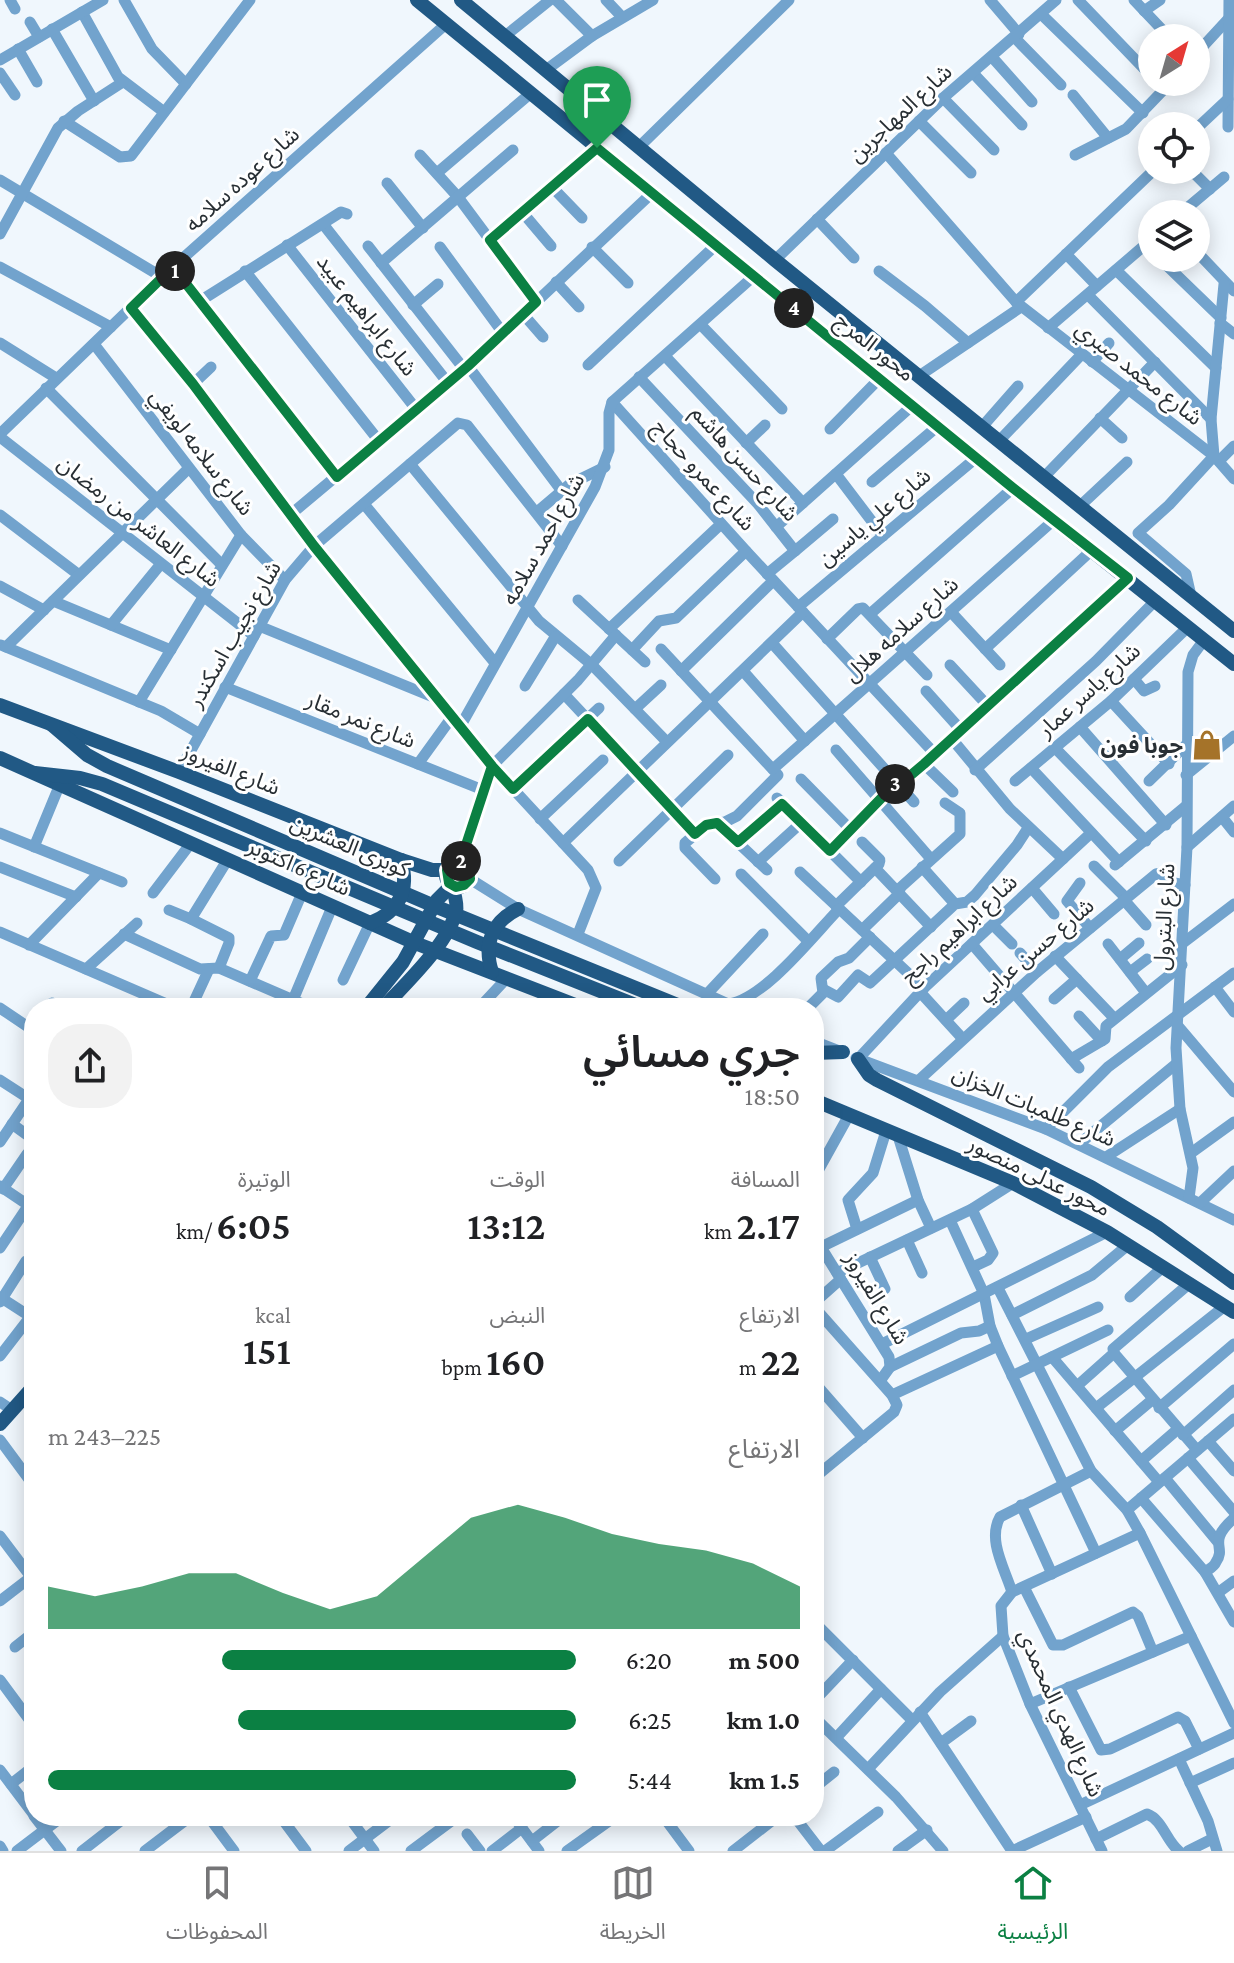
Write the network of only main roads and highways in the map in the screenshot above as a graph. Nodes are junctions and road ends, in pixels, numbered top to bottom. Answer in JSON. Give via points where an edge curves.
{"nodes":[{"id":1,"x":417,"y":0,"type":"edge"},
{"id":2,"x":461,"y":0,"type":"edge"},
{"id":3,"x":897,"y":359,"type":"junction"},
{"id":4,"x":880,"y":378,"type":"junction"},
{"id":5,"x":1234,"y":631,"type":"edge"},
{"id":6,"x":1234,"y":664,"type":"edge"},
{"id":7,"x":0,"y":705,"type":"edge"},
{"id":8,"x":52,"y":725,"type":"junction"},
{"id":9,"x":0,"y":758,"type":"edge"},
{"id":10,"x":35,"y":773,"type":"junction"},
{"id":11,"x":401,"y":860,"type":"junction"},
{"id":12,"x":447,"y":870,"type":"junction"},
{"id":13,"x":452,"y":885,"type":"junction"},
{"id":14,"x":518,"y":909,"type":"road end"},
{"id":15,"x":370,"y":923,"type":"junction"},
{"id":16,"x":415,"y":943,"type":"junction"},
{"id":17,"x":435,"y":951,"type":"junction"},
{"id":18,"x":492,"y":972,"type":"junction"},
{"id":19,"x":374,"y":998,"type":"edge"},
{"id":20,"x":392,"y":998,"type":"edge"},
{"id":21,"x":555,"y":998,"type":"edge"},
{"id":22,"x":618,"y":998,"type":"edge"},
{"id":23,"x":661,"y":998,"type":"edge"},
{"id":24,"x":843,"y":1052,"type":"road end"},
{"id":25,"x":824,"y":1053,"type":"edge"},
{"id":26,"x":858,"y":1059,"type":"road end"},
{"id":27,"x":824,"y":1104,"type":"edge"},
{"id":28,"x":1234,"y":1283,"type":"edge"},
{"id":29,"x":1230,"y":1309,"type":"edge"},
{"id":30,"x":24,"y":1395,"type":"edge"},
{"id":31,"x":6,"y":1406,"type":"edge"},
{"id":32,"x":0,"y":1424,"type":"edge"}],
"edges":[{"from":1,"to":4,"type":"main road","name":"محور المرج"},
{"from":2,"to":3,"type":"main road","name":"محور المرج"},
{"from":3,"to":4,"type":"main road"},
{"from":3,"to":5,"type":"main road","name":"محور المرج"},
{"from":4,"to":6,"type":"main road","name":"محور المرج"},
{"from":7,"to":8,"type":"main road","name":"شارع الفيروز"},
{"from":8,"to":11,"type":"main road","name":"شارع الفيروز"},
{"from":8,"to":23,"type":"main road","name":"كوبرى العشرين","via":[[107,766]]},
{"from":9,"to":10,"type":"main road","name":"شارع 6 اكتوبر"},
{"from":10,"to":15,"type":"main road","name":"شارع 6 اكتوبر"},
{"from":10,"to":22,"type":"main road","name":"كوبرى العشرين","via":[[102,784]]},
{"from":11,"to":12,"type":"main road","name":"شارع الفيروز"},
{"from":11,"to":15,"type":"main road","via":[[401,899],[383,919]]},
{"from":12,"to":13,"type":"main road"},
{"from":12,"to":13,"type":"main road","via":[[460,863],[469,868],[470,879],[460,887]]},
{"from":13,"to":16,"type":"main road","via":[[437,900]]},
{"from":13,"to":17,"type":"main road","via":[[457,909]]},
{"from":14,"to":18,"type":"main road","via":[[491,935]]},
{"from":15,"to":16,"type":"main road","name":"شارع 6 اكتوبر"},
{"from":16,"to":17,"type":"main road","name":"شارع 6 اكتوبر"},
{"from":16,"to":19,"type":"main road"},
{"from":17,"to":18,"type":"main road","name":"شارع 6 اكتوبر"},
{"from":17,"to":20,"type":"main road"},
{"from":18,"to":21,"type":"main road","name":"شارع 6 اكتوبر"},
{"from":24,"to":25,"type":"main road"},
{"from":26,"to":28,"type":"main road","name":"محور عدلى منصور","via":[[877,1080],[1125,1207]]},
{"from":27,"to":29,"type":"main road","name":"محور عدلى منصور","via":[[1013,1183],[1107,1232]]},
{"from":30,"to":31,"type":"main road"},
{"from":31,"to":32,"type":"main road"}]}
